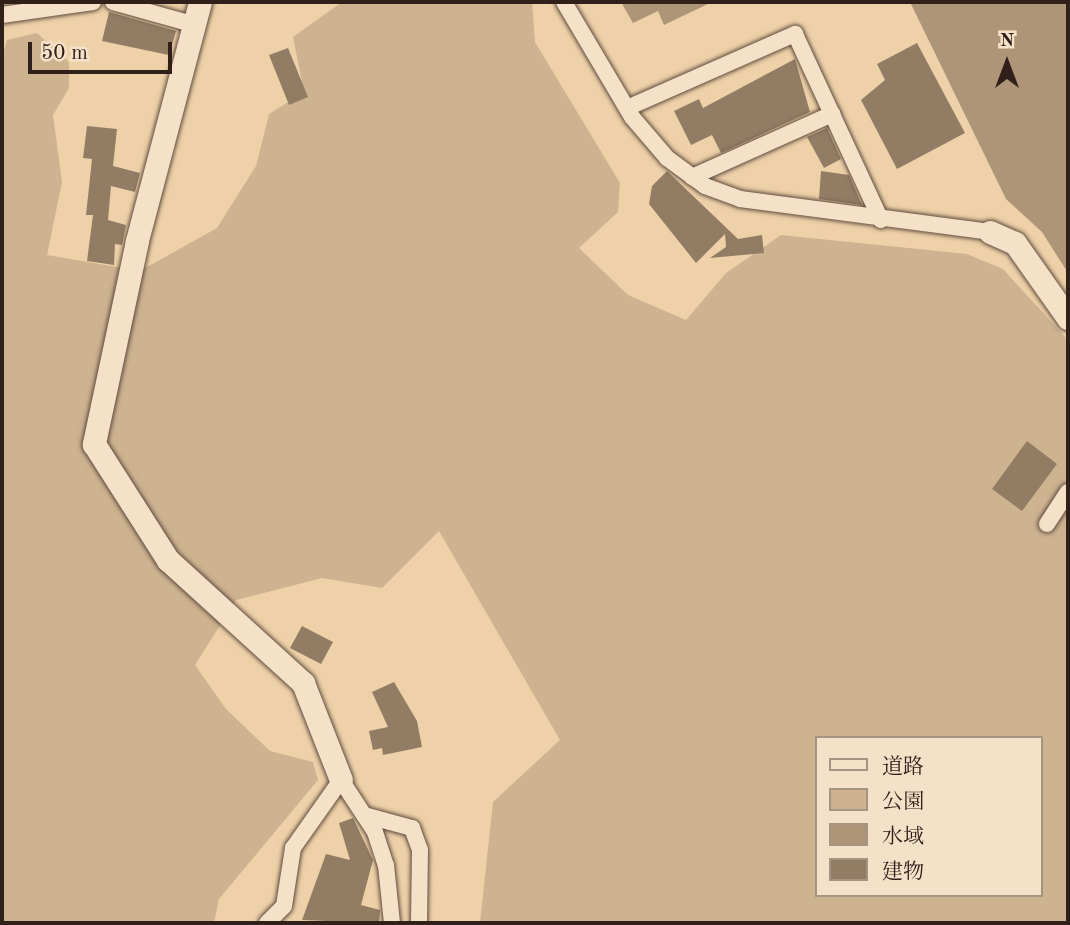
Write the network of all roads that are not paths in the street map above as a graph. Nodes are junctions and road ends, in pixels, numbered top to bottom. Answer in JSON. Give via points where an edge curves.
{"nodes":[{"id":1,"x":93,"y":2,"type":"edge"},
{"id":2,"x":113,"y":2,"type":"edge"},
{"id":3,"x":200,"y":2,"type":"edge"},
{"id":4,"x":564,"y":2,"type":"edge"},
{"id":5,"x":2,"y":15,"type":"edge"},
{"id":6,"x":192,"y":24,"type":"junction"},
{"id":7,"x":627,"y":108,"type":"junction"},
{"id":8,"x":832,"y":114,"type":"junction"},
{"id":9,"x":692,"y":177,"type":"junction"},
{"id":10,"x":881,"y":220,"type":"junction"},
{"id":11,"x":990,"y":232,"type":"joint"},
{"id":12,"x":1068,"y":318,"type":"edge"},
{"id":13,"x":1068,"y":492,"type":"edge"},
{"id":14,"x":1047,"y":524,"type":"dead end"},
{"id":15,"x":341,"y":780,"type":"junction"},
{"id":16,"x":364,"y":815,"type":"junction"},
{"id":17,"x":267,"y":923,"type":"edge"},
{"id":18,"x":392,"y":923,"type":"edge"},
{"id":19,"x":419,"y":923,"type":"edge"}],
"edges":[{"from":1,"to":5,"type":"street"},
{"from":2,"to":6,"type":"street"},
{"from":3,"to":6,"type":"street"},
{"from":4,"to":7,"type":"street"},
{"from":6,"to":15,"type":"street","via":[[96,412],[94,444],[168,560],[303,683]]},
{"from":7,"to":8,"type":"street","via":[[795,34]]},
{"from":7,"to":9,"type":"street","via":[[667,158]]},
{"from":8,"to":9,"type":"street"},
{"from":8,"to":10,"type":"street"},
{"from":9,"to":10,"type":"street","via":[[740,199]]},
{"from":10,"to":11,"type":"street"},
{"from":11,"to":12,"type":"street","via":[[1015,243]]},
{"from":13,"to":14,"type":"street"},
{"from":15,"to":16,"type":"street"},
{"from":15,"to":17,"type":"street","via":[[293,848],[284,906]]},
{"from":16,"to":18,"type":"street","via":[[386,865]]},
{"from":16,"to":19,"type":"street","via":[[412,828],[420,850]]}]}
